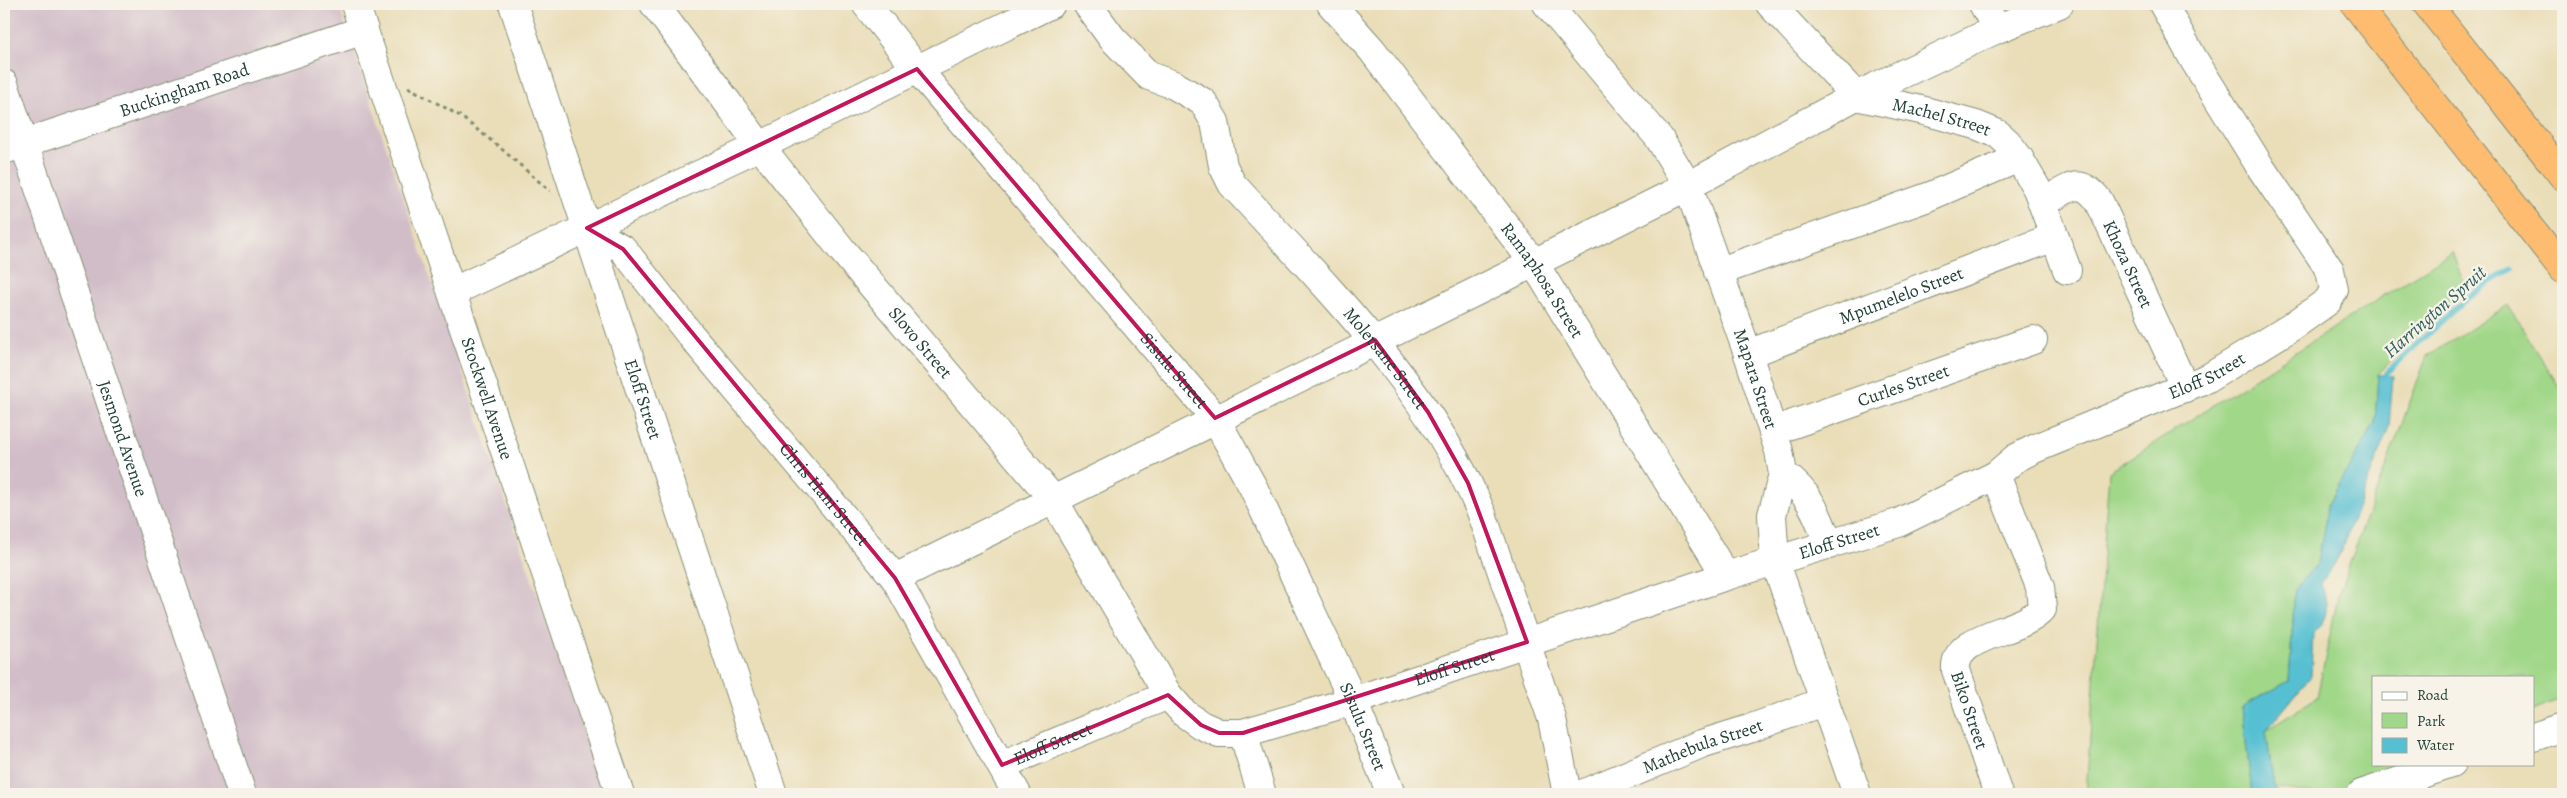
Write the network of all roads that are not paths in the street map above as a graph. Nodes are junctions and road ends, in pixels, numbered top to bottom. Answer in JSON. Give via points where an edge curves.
{"nodes":[{"id":1,"x":355,"y":4,"type":"edge"},
{"id":2,"x":513,"y":4,"type":"edge"},
{"id":3,"x":654,"y":4,"type":"edge"},
{"id":4,"x":866,"y":4,"type":"edge"},
{"id":5,"x":1051,"y":4,"type":"edge"},
{"id":6,"x":1087,"y":4,"type":"edge"},
{"id":7,"x":1331,"y":4,"type":"edge"},
{"id":8,"x":1547,"y":4,"type":"edge"},
{"id":9,"x":1770,"y":4,"type":"edge"},
{"id":10,"x":1983,"y":4,"type":"edge"},
{"id":11,"x":2060,"y":4,"type":"edge"},
{"id":12,"x":2163,"y":4,"type":"edge"},
{"id":13,"x":2355,"y":4,"type":"edge"},
{"id":14,"x":2427,"y":4,"type":"edge"},
{"id":15,"x":1997,"y":29,"type":"junction"},
{"id":16,"x":364,"y":30,"type":"junction"},
{"id":17,"x":917,"y":69,"type":"junction"},
{"id":18,"x":4,"y":84,"type":"edge"},
{"id":19,"x":1856,"y":96,"type":"junction"},
{"id":20,"x":760,"y":146,"type":"junction"},
{"id":21,"x":14,"y":147,"type":"edge"},
{"id":22,"x":2019,"y":158,"type":"junction"},
{"id":23,"x":2563,"y":176,"type":"edge"},
{"id":24,"x":1688,"y":186,"type":"junction"},
{"id":25,"x":2043,"y":203,"type":"junction"},
{"id":26,"x":587,"y":228,"type":"junction"},
{"id":27,"x":2054,"y":237,"type":"junction"},
{"id":28,"x":1534,"y":263,"type":"junction"},
{"id":29,"x":2563,"y":269,"type":"edge"},
{"id":30,"x":2066,"y":270,"type":"dead end"},
{"id":31,"x":1718,"y":272,"type":"junction"},
{"id":32,"x":452,"y":292,"type":"junction"},
{"id":33,"x":1375,"y":340,"type":"junction"},
{"id":34,"x":2033,"y":340,"type":"dead end"},
{"id":35,"x":1748,"y":354,"type":"junction"},
{"id":36,"x":2185,"y":388,"type":"junction"},
{"id":37,"x":1214,"y":418,"type":"junction"},
{"id":38,"x":1773,"y":431,"type":"junction"},
{"id":39,"x":1784,"y":474,"type":"junction"},
{"id":40,"x":1996,"y":475,"type":"junction"},
{"id":41,"x":1053,"y":499,"type":"junction"},
{"id":42,"x":1828,"y":545,"type":"junction"},
{"id":43,"x":1775,"y":561,"type":"junction"},
{"id":44,"x":1726,"y":576,"type":"junction"},
{"id":45,"x":895,"y":578,"type":"junction"},
{"id":46,"x":1527,"y":642,"type":"junction"},
{"id":47,"x":1168,"y":695,"type":"junction"},
{"id":48,"x":1353,"y":700,"type":"junction"},
{"id":49,"x":1825,"y":701,"type":"junction"},
{"id":50,"x":2563,"y":727,"type":"edge"},
{"id":51,"x":1242,"y":733,"type":"junction"},
{"id":52,"x":2534,"y":737,"type":"edge"},
{"id":53,"x":1002,"y":765,"type":"junction"},
{"id":54,"x":2445,"y":766,"type":"edge"},
{"id":55,"x":242,"y":794,"type":"edge"},
{"id":56,"x":620,"y":794,"type":"edge"},
{"id":57,"x":773,"y":794,"type":"edge"},
{"id":58,"x":1017,"y":794,"type":"edge"},
{"id":59,"x":1262,"y":794,"type":"edge"},
{"id":60,"x":1391,"y":794,"type":"edge"},
{"id":61,"x":1567,"y":794,"type":"edge"},
{"id":62,"x":1582,"y":794,"type":"edge"},
{"id":63,"x":1857,"y":794,"type":"edge"},
{"id":64,"x":1998,"y":794,"type":"edge"},
{"id":65,"x":2361,"y":794,"type":"edge"}],
"edges":[{"from":1,"to":16,"type":"street","name":"Stockwell Avenue"},
{"from":2,"to":26,"type":"street","name":"Eloff Street"},
{"from":3,"to":20,"type":"street","name":"Slovo Street"},
{"from":4,"to":17,"type":"street","name":"Sisulu Street"},
{"from":5,"to":17,"type":"street"},
{"from":6,"to":33,"type":"street","name":"Moletsane Street","via":[[1112,38],[1149,76],[1174,85],[1203,102],[1215,122],[1223,166],[1232,184]]},
{"from":7,"to":28,"type":"street","name":"Ramaphosa Street","via":[[1372,50]]},
{"from":8,"to":24,"type":"street","name":"Mapara Street","via":[[1659,138]]},
{"from":9,"to":19,"type":"street"},
{"from":10,"to":15,"type":"street"},
{"from":11,"to":15,"type":"street"},
{"from":12,"to":36,"type":"street","name":"Eloff Street","via":[[2261,168],[2327,265],[2334,283],[2328,301],[2307,316],[2210,377]]},
{"from":13,"to":29,"type":"highway"},
{"from":14,"to":23,"type":"highway"},
{"from":15,"to":19,"type":"street"},
{"from":16,"to":21,"type":"street","name":"Buckingham Road"},
{"from":16,"to":32,"type":"street","name":"Stockwell Avenue"},
{"from":17,"to":20,"type":"street"},
{"from":17,"to":37,"type":"street","name":"Sisulu Street"},
{"from":18,"to":21,"type":"street","name":"Jesmond Avenue"},
{"from":19,"to":22,"type":"street","name":"Machel Street","via":[[1988,129],[2007,142]]},
{"from":19,"to":24,"type":"street"},
{"from":20,"to":26,"type":"street"},
{"from":20,"to":41,"type":"street","name":"Slovo Street","via":[[842,250]]},
{"from":21,"to":55,"type":"street","name":"Jesmond Avenue"},
{"from":22,"to":25,"type":"street","name":"Machel Street"},
{"from":22,"to":31,"type":"street","via":[[1928,197]]},
{"from":24,"to":28,"type":"street"},
{"from":24,"to":31,"type":"street","name":"Mapara Street"},
{"from":25,"to":27,"type":"street","name":"Machel Street"},
{"from":25,"to":36,"type":"street","name":"Khoza Street","via":[[2078,185],[2093,193]]},
{"from":26,"to":32,"type":"street"},
{"from":26,"to":45,"type":"street","name":"Chris Hani Street","via":[[622,249]]},
{"from":26,"to":57,"type":"street","name":"Eloff Street"},
{"from":27,"to":30,"type":"street","name":"Machel Street"},
{"from":27,"to":35,"type":"street","name":"Mpumelelo Street"},
{"from":28,"to":33,"type":"street"},
{"from":28,"to":44,"type":"street","name":"Ramaphosa Street"},
{"from":31,"to":35,"type":"street","name":"Mapara Street"},
{"from":32,"to":56,"type":"street","name":"Stockwell Avenue"},
{"from":33,"to":37,"type":"street"},
{"from":33,"to":46,"type":"street","name":"Moletsane Street","via":[[1428,412],[1468,482]]},
{"from":34,"to":38,"type":"street","name":"Curles Street"},
{"from":35,"to":38,"type":"street","name":"Mapara Street"},
{"from":36,"to":40,"type":"street","name":"Eloff Street","via":[[2034,449],[2016,458]]},
{"from":37,"to":41,"type":"street"},
{"from":37,"to":48,"type":"street","name":"Sisulu Street","via":[[1253,487]]},
{"from":38,"to":39,"type":"street","name":"Mapara Street"},
{"from":39,"to":42,"type":"street","via":[[1809,497]]},
{"from":39,"to":43,"type":"street","via":[[1772,515]]},
{"from":40,"to":42,"type":"street","name":"Eloff Street","via":[[1912,518]]},
{"from":40,"to":64,"type":"street","name":"Biko Street","via":[[2043,600],[2042,609],[2029,621],[1970,644],[1957,658],[1956,670]]},
{"from":41,"to":45,"type":"street"},
{"from":41,"to":47,"type":"street","name":"Slovo Street"},
{"from":42,"to":43,"type":"street","name":"Eloff Street"},
{"from":43,"to":44,"type":"street","name":"Eloff Street"},
{"from":43,"to":49,"type":"street"},
{"from":44,"to":46,"type":"street","name":"Eloff Street"},
{"from":45,"to":53,"type":"street","name":"Chris Hani Street"},
{"from":46,"to":48,"type":"street","name":"Eloff Street"},
{"from":46,"to":61,"type":"street","name":"Moletsane Street","via":[[1552,719]]},
{"from":47,"to":51,"type":"street","name":"Eloff Street","via":[[1184,713],[1201,725],[1219,733]]},
{"from":47,"to":53,"type":"street","name":"Eloff Street"},
{"from":48,"to":51,"type":"street","name":"Eloff Street"},
{"from":48,"to":60,"type":"street","name":"Sisulu Street"},
{"from":49,"to":62,"type":"street","name":"Mathebula Street","via":[[1701,744]]},
{"from":49,"to":63,"type":"street"},
{"from":50,"to":52,"type":"street"},
{"from":51,"to":59,"type":"street"},
{"from":53,"to":58,"type":"street","name":"Chris Hani Street"},
{"from":54,"to":65,"type":"street"}]}
